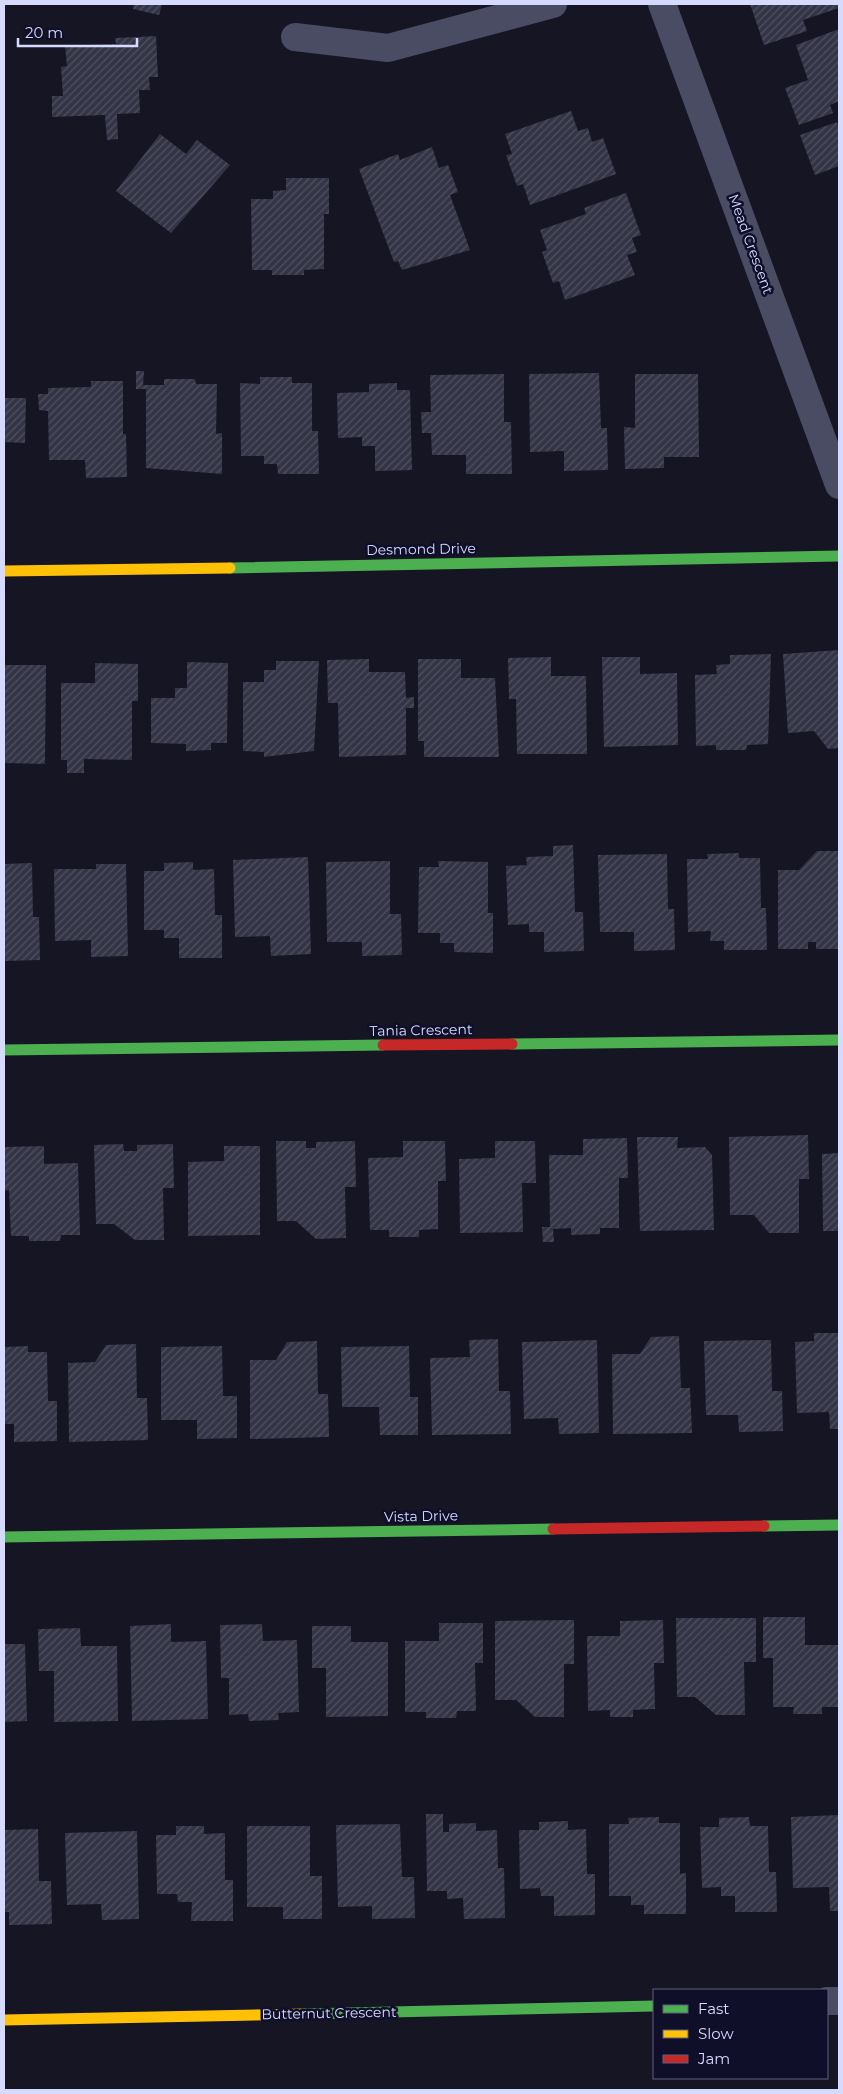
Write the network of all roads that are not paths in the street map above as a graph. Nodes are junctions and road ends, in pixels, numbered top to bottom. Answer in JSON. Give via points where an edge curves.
{"nodes":[{"id":1,"x":553,"y":4,"type":"edge"},
{"id":2,"x":662,"y":4,"type":"edge"},
{"id":3,"x":295,"y":37,"type":"dead end"},
{"id":4,"x":839,"y":485,"type":"edge"},
{"id":5,"x":839,"y":556,"type":"edge"},
{"id":6,"x":4,"y":571,"type":"edge"},
{"id":7,"x":839,"y":1040,"type":"edge"},
{"id":8,"x":4,"y":1050,"type":"edge"},
{"id":9,"x":839,"y":1525,"type":"edge"},
{"id":10,"x":4,"y":1537,"type":"edge"},
{"id":11,"x":653,"y":2006,"type":"edge"},
{"id":12,"x":4,"y":2020,"type":"edge"}],
"edges":[{"from":1,"to":3,"type":"street","via":[[388,48]]},
{"from":2,"to":4,"type":"street","name":"Mead Crescent"},
{"from":5,"to":6,"type":"street","name":"Desmond Drive"},
{"from":7,"to":8,"type":"street","name":"Tania Crescent"},
{"from":9,"to":10,"type":"street","name":"Vista Drive"},
{"from":11,"to":12,"type":"street","name":"Butternut Crescent"}]}
